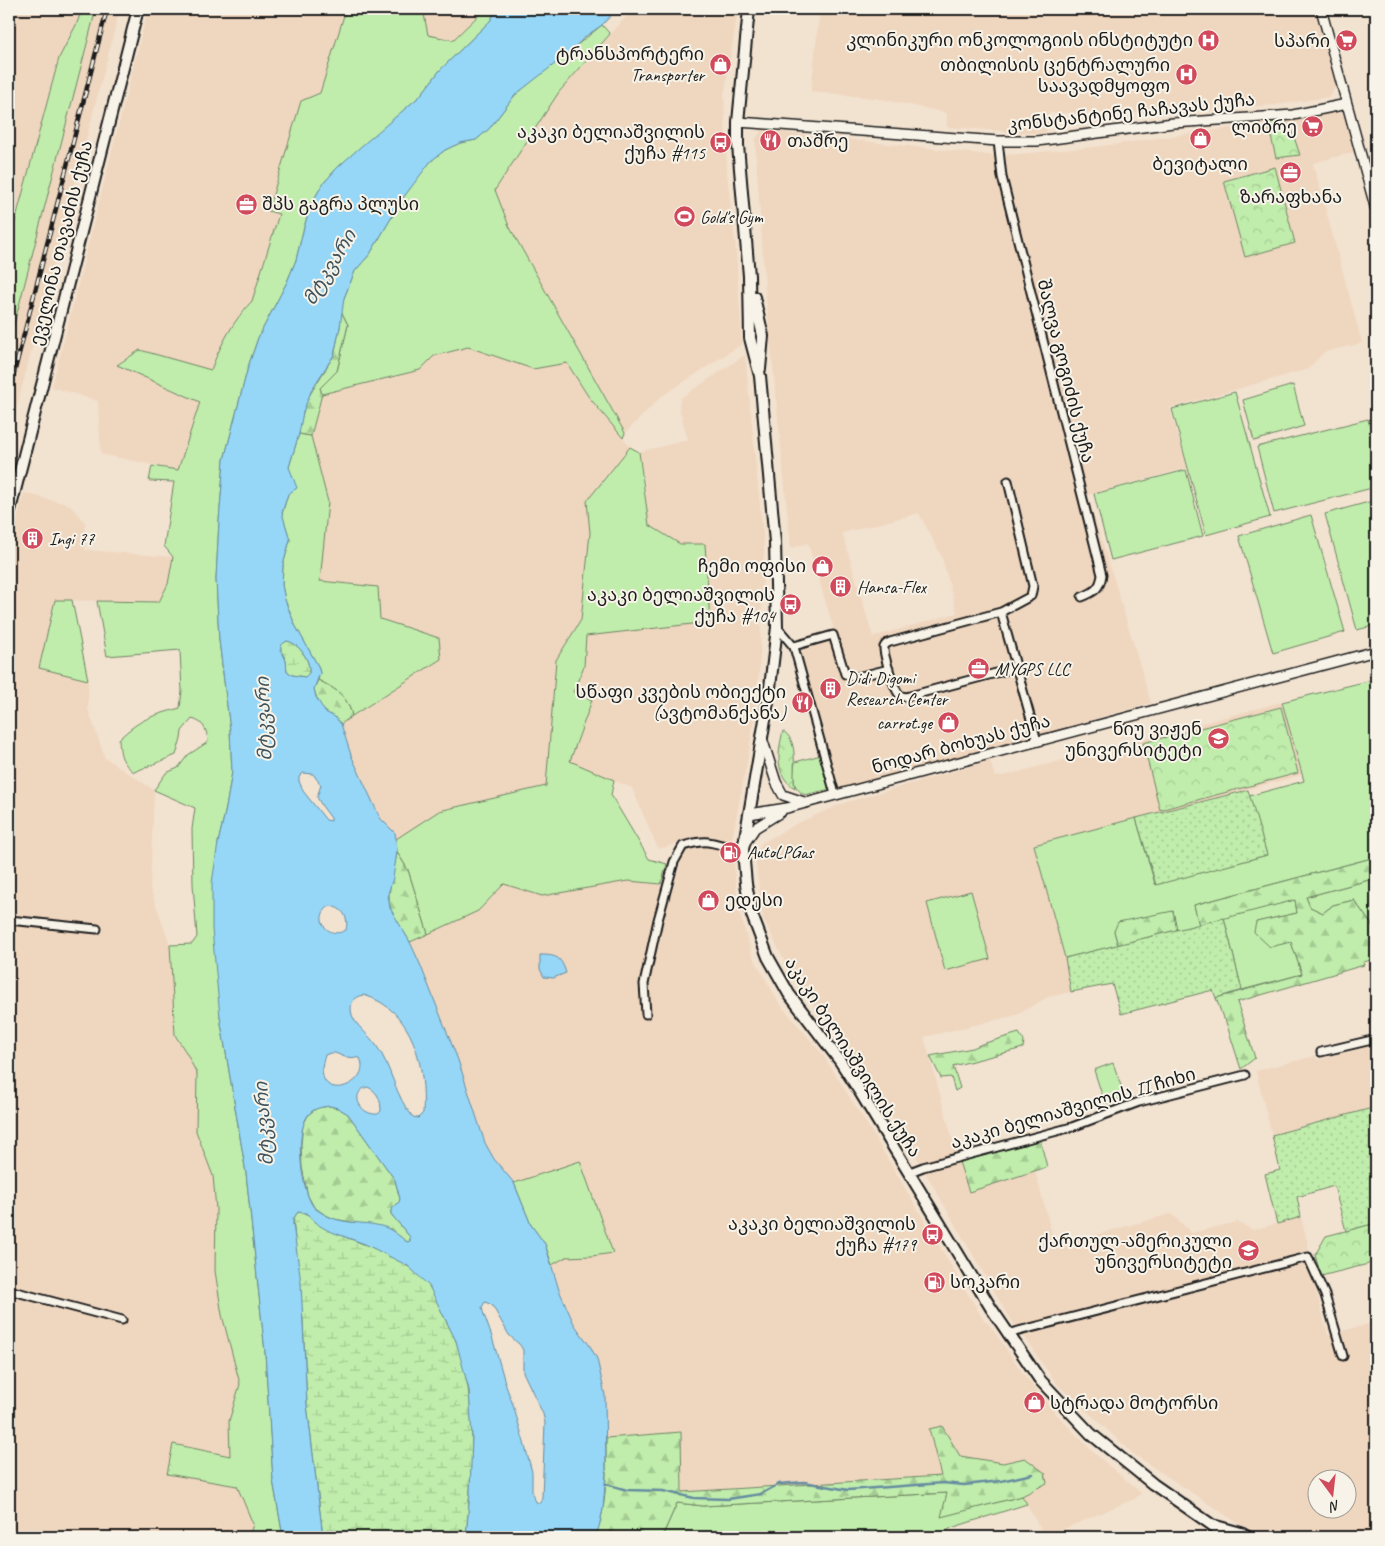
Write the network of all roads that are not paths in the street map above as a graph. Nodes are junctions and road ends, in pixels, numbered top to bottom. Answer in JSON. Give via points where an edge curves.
{"nodes":[{"id":1,"x":138,"y":9,"type":"edge"},
{"id":2,"x":748,"y":9,"type":"edge"},
{"id":3,"x":1321,"y":9,"type":"edge"},
{"id":4,"x":1347,"y":104,"type":"junction"},
{"id":5,"x":738,"y":122,"type":"junction"},
{"id":6,"x":998,"y":141,"type":"junction"},
{"id":7,"x":1372,"y":179,"type":"edge"},
{"id":8,"x":1376,"y":210,"type":"edge"},
{"id":9,"x":749,"y":276,"type":"junction"},
{"id":10,"x":763,"y":336,"type":"junction"},
{"id":11,"x":750,"y":338,"type":"junction"},
{"id":12,"x":760,"y":376,"type":"junction"},
{"id":13,"x":1008,"y":481,"type":"dead end"},
{"id":14,"x":9,"y":514,"type":"edge"},
{"id":15,"x":1082,"y":597,"type":"dead end"},
{"id":16,"x":1000,"y":612,"type":"junction"},
{"id":17,"x":777,"y":627,"type":"junction"},
{"id":18,"x":794,"y":646,"type":"junction"},
{"id":19,"x":1376,"y":652,"type":"edge"},
{"id":20,"x":1015,"y":668,"type":"junction"},
{"id":21,"x":889,"y":669,"type":"junction"},
{"id":22,"x":762,"y":738,"type":"junction"},
{"id":23,"x":1036,"y":741,"type":"junction"},
{"id":24,"x":835,"y":794,"type":"junction"},
{"id":25,"x":804,"y":802,"type":"junction"},
{"id":26,"x":787,"y":808,"type":"junction"},
{"id":27,"x":748,"y":814,"type":"junction"},
{"id":28,"x":744,"y":844,"type":"junction"},
{"id":29,"x":9,"y":920,"type":"edge"},
{"id":30,"x":97,"y":929,"type":"dead end"},
{"id":31,"x":646,"y":1014,"type":"dead end"},
{"id":32,"x":1376,"y":1039,"type":"edge"},
{"id":33,"x":1321,"y":1052,"type":"dead end"},
{"id":34,"x":1245,"y":1075,"type":"dead end"},
{"id":35,"x":910,"y":1172,"type":"junction"},
{"id":36,"x":9,"y":1290,"type":"edge"},
{"id":37,"x":122,"y":1320,"type":"dead end"},
{"id":38,"x":1007,"y":1334,"type":"junction"},
{"id":39,"x":1344,"y":1356,"type":"dead end"},
{"id":40,"x":1212,"y":1525,"type":"junction"},
{"id":41,"x":1225,"y":1537,"type":"edge"},
{"id":42,"x":1248,"y":1537,"type":"edge"}],
"edges":[{"from":1,"to":14,"type":"main road","name":"ეველინა თავაძის ქუჩა"},
{"from":2,"to":5,"type":"main road","name":"აკაკი ბელიაშვილის ქუჩა"},
{"from":3,"to":4,"type":"street"},
{"from":4,"to":6,"type":"street","name":"კონსტანტინე ჩაჩავას ქუჩა","via":[[1293,115],[1173,123],[1037,142]]},
{"from":4,"to":7,"type":"street"},
{"from":5,"to":6,"type":"street","name":"კონსტანტინე ჩაჩავას ქუჩა"},
{"from":5,"to":9,"type":"main road","name":"აკაკი ბელიაშვილის ქუჩა"},
{"from":6,"to":15,"type":"street","name":"შალვა გოგიძის ქუჩა","via":[[1002,176],[1102,575],[1096,590]]},
{"from":7,"to":8,"type":"street"},
{"from":9,"to":10,"type":"main road","name":"აკაკი ბელიაშვილის ქუჩა"},
{"from":9,"to":11,"type":"main road","name":"აკაკი ბელიაშვილის ქუჩა"},
{"from":10,"to":11,"type":"street"},
{"from":10,"to":12,"type":"main road","name":"აკაკი ბელიაშვილის ქუჩა"},
{"from":11,"to":12,"type":"main road","name":"აკაკი ბელიაშვილის ქუჩა"},
{"from":12,"to":17,"type":"main road","name":"აკაკი ბელიაშვილის ქუჩა","via":[[775,542]]},
{"from":13,"to":16,"type":"street","via":[[1033,586],[1032,596]]},
{"from":16,"to":20,"type":"street"},
{"from":16,"to":21,"type":"street","via":[[887,643],[884,648]]},
{"from":17,"to":18,"type":"street"},
{"from":17,"to":22,"type":"main road","name":"აკაკი ბელიაშვილის ქუჩა"},
{"from":18,"to":21,"type":"street","via":[[833,635],[844,674],[857,677]]},
{"from":18,"to":24,"type":"street"},
{"from":19,"to":23,"type":"street","name":"ნოდარ ბოხუას ქუჩა"},
{"from":20,"to":21,"type":"street","via":[[906,696],[898,693]]},
{"from":20,"to":23,"type":"street"},
{"from":22,"to":25,"type":"street","via":[[783,795]]},
{"from":22,"to":27,"type":"main road","name":"აკაკი ბელიაშვილის ქუჩა"},
{"from":23,"to":24,"type":"street","name":"ნოდარ ბოხუას ქუჩა"},
{"from":24,"to":25,"type":"street","name":"ნოდარ ბოხუას ქუჩა"},
{"from":25,"to":26,"type":"street","name":"ნოდარ ბოხუას ქუჩა"},
{"from":26,"to":27,"type":"street"},
{"from":26,"to":28,"type":"street","via":[[755,828]]},
{"from":27,"to":28,"type":"main road","name":"აკაკი ბელიაშვილის ქუჩა"},
{"from":28,"to":31,"type":"street","via":[[734,848],[706,842],[683,846],[674,862],[658,920],[644,984]]},
{"from":28,"to":35,"type":"main road","name":"აკაკი ბელიაშვილის ქუჩა","via":[[748,902],[768,957],[789,994],[840,1061]]},
{"from":29,"to":30,"type":"street"},
{"from":32,"to":33,"type":"street"},
{"from":34,"to":35,"type":"street","name":"აკაკი ბელიაშვილის II ჩიხი","via":[[1139,1102],[1072,1127]]},
{"from":35,"to":38,"type":"main road","name":"აკაკი ბელიაშვილის ქუჩა"},
{"from":36,"to":37,"type":"street"},
{"from":38,"to":39,"type":"street","via":[[1308,1256],[1325,1295]]},
{"from":38,"to":40,"type":"main road","name":"აკაკი ბელიაშვილის ქუჩა","via":[[1040,1380],[1091,1434],[1153,1484]]},
{"from":40,"to":41,"type":"main road","name":"აკაკი ბელიაშვილის ქუჩა"},
{"from":40,"to":42,"type":"main road","name":"აკაკი ბელიაშვილის ქუჩა"}]}
